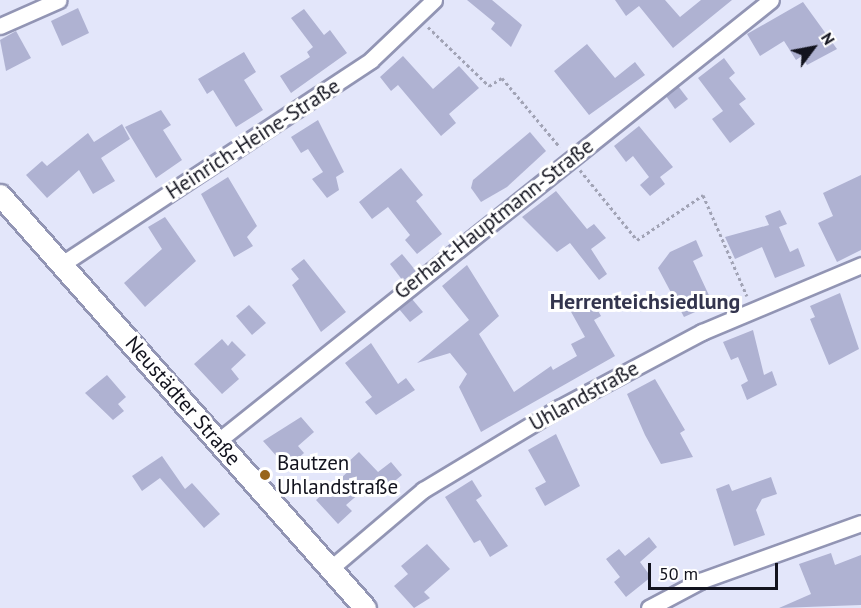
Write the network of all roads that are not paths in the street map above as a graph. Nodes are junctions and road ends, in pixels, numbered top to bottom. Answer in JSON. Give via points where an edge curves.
{"nodes":[{"id":1,"x":59,"y":0,"type":"edge"},
{"id":2,"x":434,"y":0,"type":"edge"},
{"id":3,"x":771,"y":0,"type":"edge"},
{"id":4,"x":0,"y":26,"type":"edge"},
{"id":5,"x":0,"y":195,"type":"edge"},
{"id":6,"x":62,"y":264,"type":"junction"},
{"id":7,"x":861,"y":265,"type":"edge"},
{"id":8,"x":218,"y":441,"type":"junction"},
{"id":9,"x":861,"y":523,"type":"edge"},
{"id":10,"x":331,"y":568,"type":"junction"},
{"id":11,"x":365,"y":608,"type":"edge"},
{"id":12,"x":649,"y":608,"type":"edge"}],
"edges":[{"from":1,"to":4,"type":"street"},
{"from":2,"to":6,"type":"street","name":"Heinrich-Heine-Straße","via":[[337,84]]},
{"from":3,"to":8,"type":"street","name":"Gerhart-Hauptmann-Straße"},
{"from":5,"to":6,"type":"street","name":"Neustädter Straße"},
{"from":6,"to":8,"type":"street","name":"Neustädter Straße"},
{"from":7,"to":10,"type":"street","name":"Uhlandstraße","via":[[629,369],[458,467],[380,524]]},
{"from":8,"to":10,"type":"street","name":"Neustädter Straße"},
{"from":9,"to":12,"type":"street","via":[[700,581]]},
{"from":10,"to":11,"type":"street","name":"Neustädter Straße"}]}
